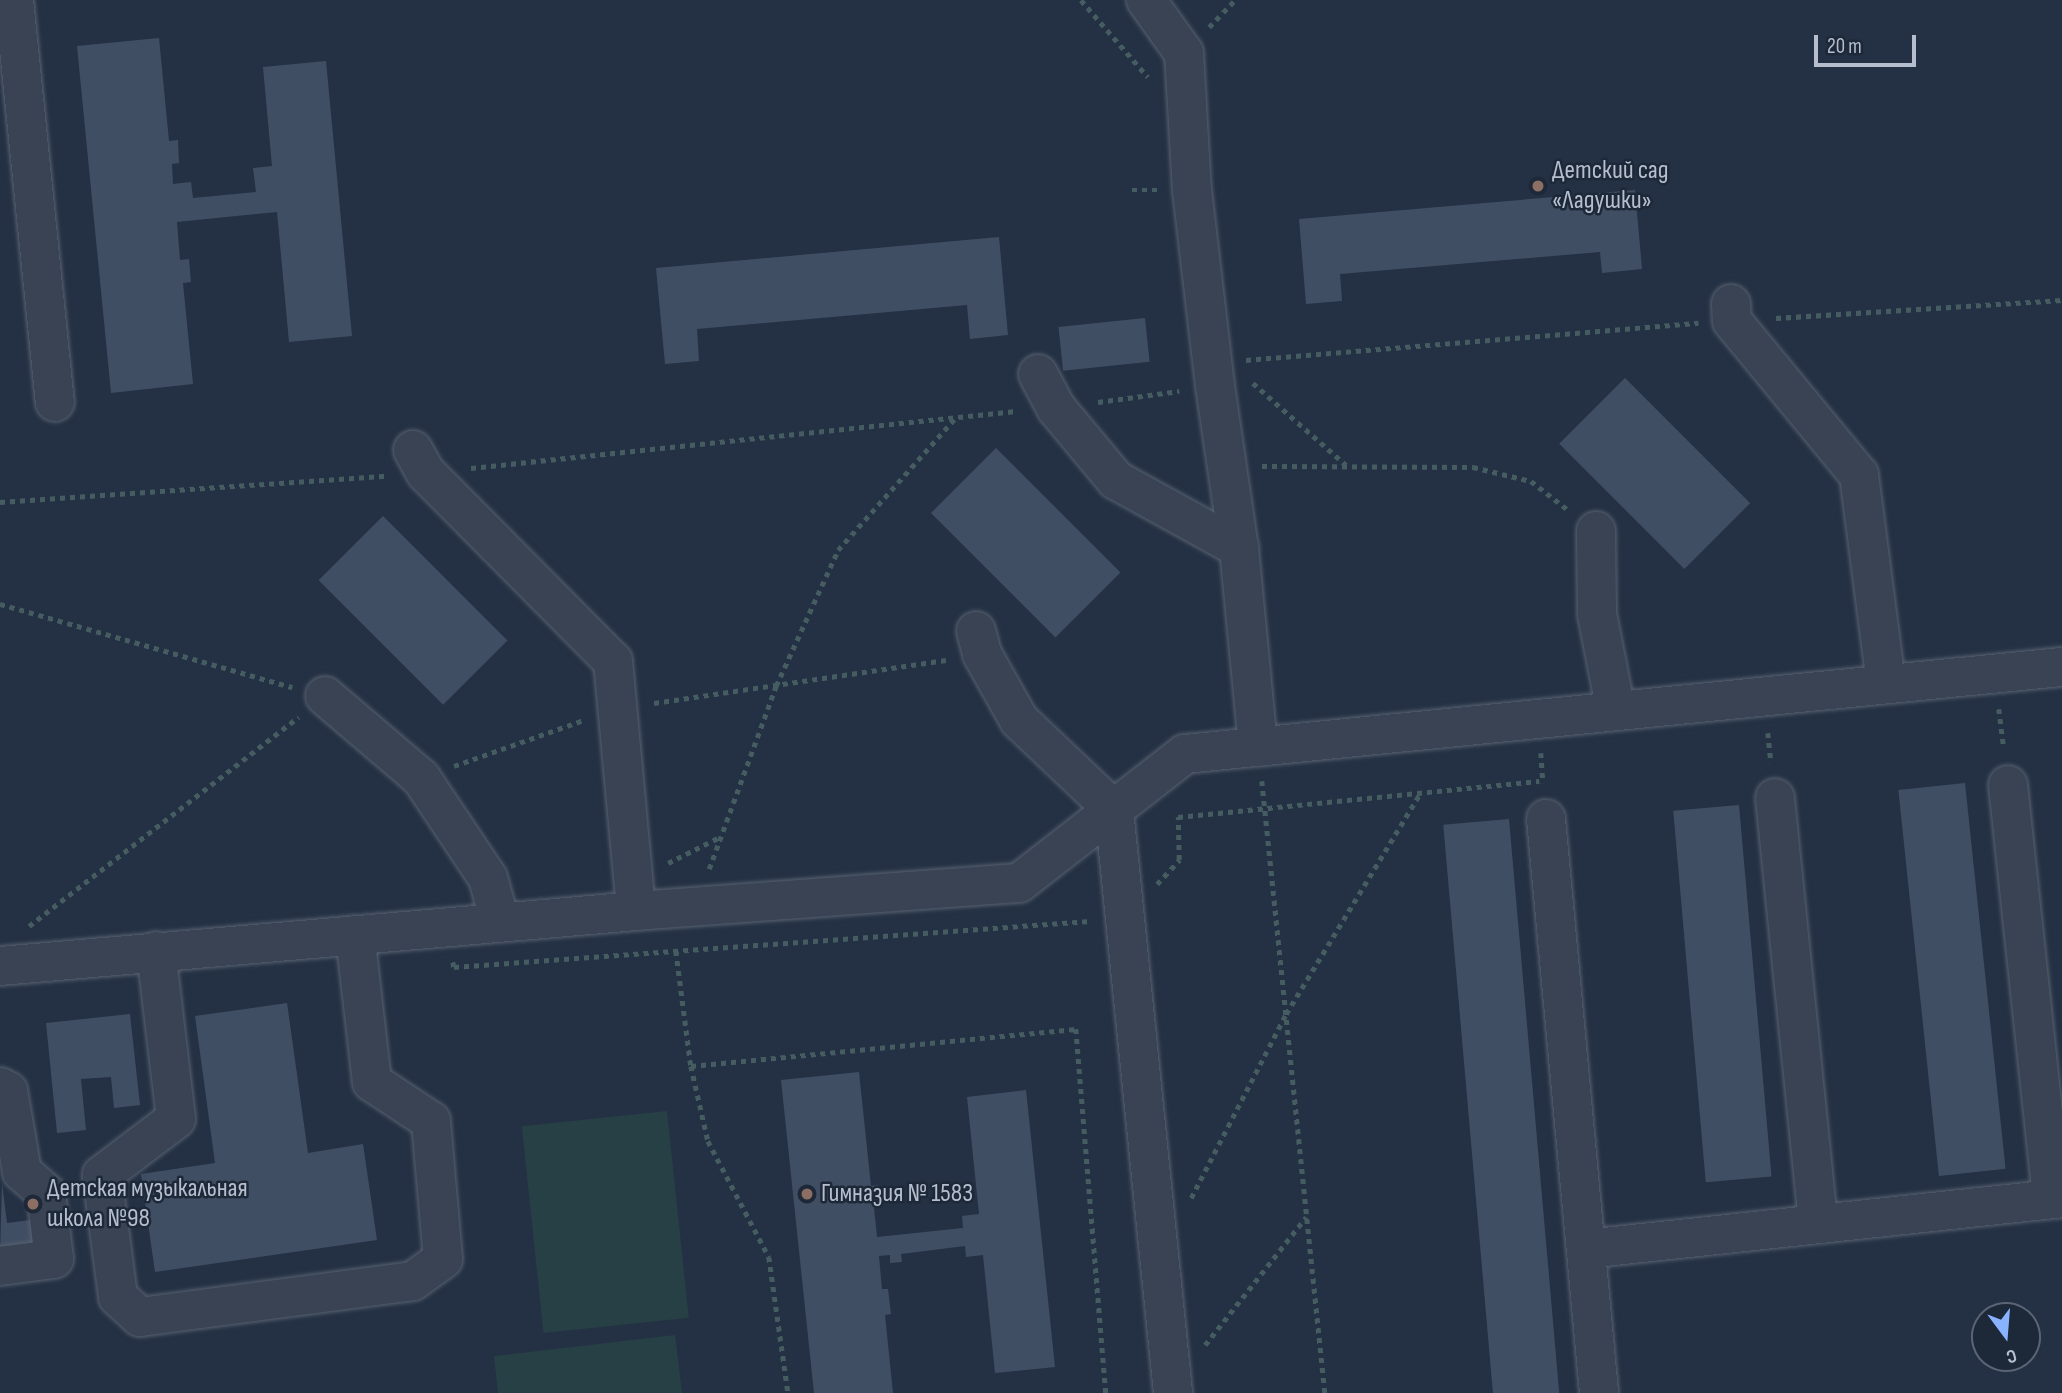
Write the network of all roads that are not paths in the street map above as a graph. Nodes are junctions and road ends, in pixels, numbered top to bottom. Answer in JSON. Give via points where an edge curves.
{"nodes":[{"id":1,"x":14,"y":0,"type":"edge"},
{"id":2,"x":1146,"y":0,"type":"edge"},
{"id":3,"x":1732,"y":312,"type":"road end"},
{"id":4,"x":1038,"y":374,"type":"dead end"},
{"id":5,"x":55,"y":402,"type":"dead end"},
{"id":6,"x":419,"y":461,"type":"road end"},
{"id":7,"x":1596,"y":531,"type":"road end"},
{"id":8,"x":1238,"y":548,"type":"junction"},
{"id":9,"x":979,"y":643,"type":"road end"},
{"id":10,"x":2062,"y":667,"type":"edge"},
{"id":11,"x":1886,"y":682,"type":"junction"},
{"id":12,"x":325,"y":696,"type":"road end"},
{"id":13,"x":1616,"y":712,"type":"junction"},
{"id":14,"x":1258,"y":747,"type":"junction"},
{"id":15,"x":2008,"y":785,"type":"road end"},
{"id":16,"x":1774,"y":799,"type":"road end"},
{"id":17,"x":1114,"y":810,"type":"junction"},
{"id":18,"x":1546,"y":819,"type":"road end"},
{"id":19,"x":635,"y":896,"type":"junction"},
{"id":20,"x":500,"y":922,"type":"junction"},
{"id":21,"x":355,"y":935,"type":"junction"},
{"id":22,"x":156,"y":951,"type":"junction"},
{"id":23,"x":0,"y":966,"type":"edge"},
{"id":24,"x":0,"y":1087,"type":"edge"},
{"id":25,"x":2057,"y":1199,"type":"edge"},
{"id":26,"x":1818,"y":1224,"type":"junction"},
{"id":27,"x":1586,"y":1249,"type":"junction"},
{"id":28,"x":0,"y":1266,"type":"edge"},
{"id":29,"x":1173,"y":1390,"type":"edge"},
{"id":30,"x":1599,"y":1393,"type":"edge"}],
"edges":[{"from":1,"to":5,"type":"street"},
{"from":2,"to":8,"type":"street","via":[[1184,53],[1192,190],[1219,370]]},
{"from":3,"to":11,"type":"street","via":[[1859,475]]},
{"from":4,"to":8,"type":"street","via":[[1056,408],[1116,480]]},
{"from":6,"to":19,"type":"street","via":[[613,661]]},
{"from":7,"to":13,"type":"street","via":[[1597,614]]},
{"from":8,"to":14,"type":"street"},
{"from":9,"to":17,"type":"street","via":[[1019,720]]},
{"from":10,"to":11,"type":"street"},
{"from":11,"to":13,"type":"street"},
{"from":12,"to":20,"type":"street","via":[[421,778],[488,878]]},
{"from":13,"to":14,"type":"street"},
{"from":14,"to":17,"type":"street","via":[[1185,754]]},
{"from":15,"to":25,"type":"street"},
{"from":16,"to":26,"type":"street"},
{"from":17,"to":19,"type":"street","via":[[1019,883],[701,906]]},
{"from":17,"to":29,"type":"street"},
{"from":18,"to":27,"type":"street"},
{"from":19,"to":20,"type":"street"},
{"from":20,"to":21,"type":"street"},
{"from":21,"to":22,"type":"street"},
{"from":21,"to":22,"type":"street","via":[[372,1082],[431,1121],[443,1259],[413,1281],[141,1317],[118,1297],[102,1175],[176,1119]]},
{"from":22,"to":23,"type":"street"},
{"from":24,"to":28,"type":"street","via":[[8,1091],[22,1172],[46,1193],[54,1259]]},
{"from":25,"to":26,"type":"street"},
{"from":26,"to":27,"type":"street"},
{"from":27,"to":30,"type":"street"}]}
